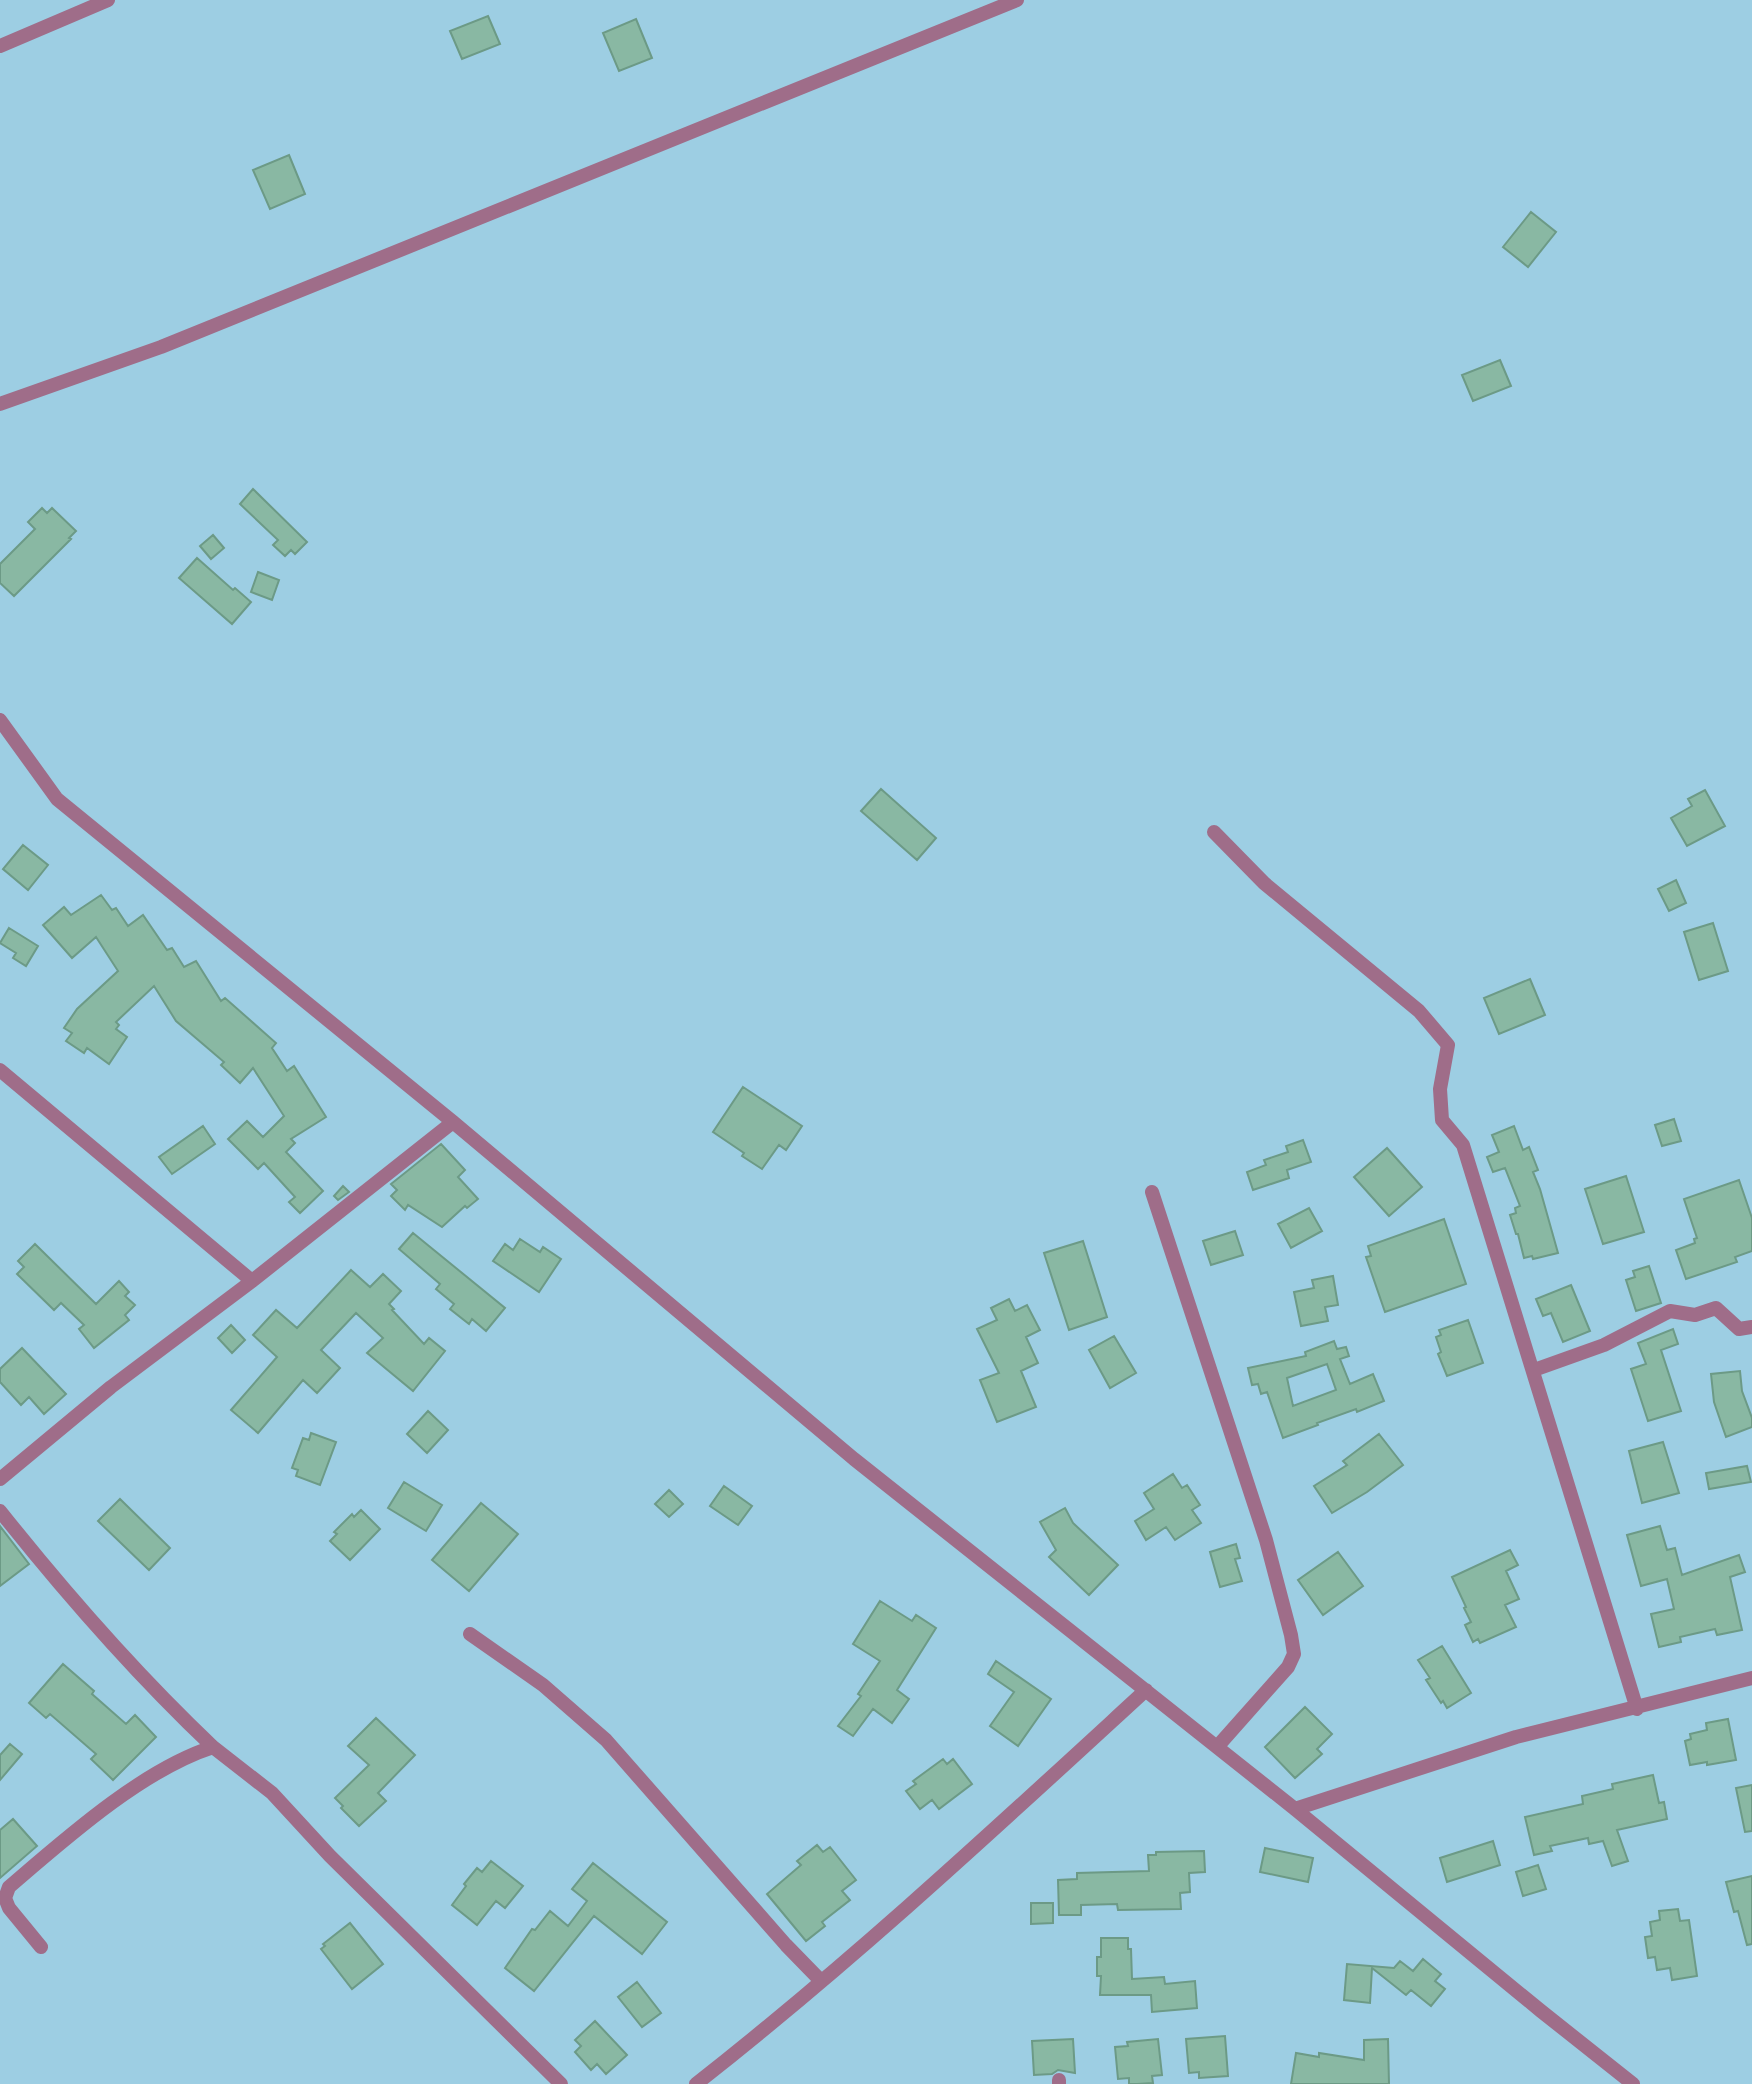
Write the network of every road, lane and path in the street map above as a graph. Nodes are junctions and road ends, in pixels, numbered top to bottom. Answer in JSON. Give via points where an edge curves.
{"nodes":[{"id":1,"x":108,"y":0,"type":"edge"},
{"id":2,"x":1017,"y":0,"type":"edge"},
{"id":3,"x":0,"y":46,"type":"edge"},
{"id":4,"x":0,"y":404,"type":"edge"},
{"id":5,"x":0,"y":720,"type":"edge"},
{"id":6,"x":1214,"y":832,"type":"dead end"},
{"id":7,"x":0,"y":1070,"type":"edge"},
{"id":8,"x":453,"y":1122,"type":"junction"},
{"id":9,"x":1152,"y":1192,"type":"dead end"},
{"id":10,"x":252,"y":1281,"type":"junction"},
{"id":11,"x":1752,"y":1327,"type":"edge"},
{"id":12,"x":1534,"y":1370,"type":"junction"},
{"id":13,"x":0,"y":1479,"type":"edge"},
{"id":14,"x":0,"y":1511,"type":"edge"},
{"id":15,"x":470,"y":1634,"type":"dead end"},
{"id":16,"x":1752,"y":1678,"type":"edge"},
{"id":17,"x":1146,"y":1690,"type":"junction"},
{"id":18,"x":1637,"y":1709,"type":"junction"},
{"id":19,"x":213,"y":1747,"type":"junction"},
{"id":20,"x":1217,"y":1747,"type":"junction"},
{"id":21,"x":1295,"y":1809,"type":"junction"},
{"id":22,"x":41,"y":1947,"type":"dead end"},
{"id":23,"x":821,"y":1981,"type":"junction"},
{"id":24,"x":561,"y":2084,"type":"edge"},
{"id":25,"x":696,"y":2084,"type":"edge"},
{"id":26,"x":1633,"y":2084,"type":"edge"}],
"edges":[{"from":1,"to":3,"type":"street"},
{"from":2,"to":4,"type":"street","via":[[160,347]]},
{"from":5,"to":8,"type":"street","via":[[57,799]]},
{"from":6,"to":12,"type":"street","via":[[1264,883],[1419,1011],[1448,1045],[1440,1089],[1442,1119],[1463,1145]]},
{"from":7,"to":10,"type":"street"},
{"from":8,"to":10,"type":"street"},
{"from":8,"to":17,"type":"street","via":[[844,1450]]},
{"from":9,"to":20,"type":"street","via":[[1266,1540],[1294,1654],[1288,1667]]},
{"from":10,"to":13,"type":"street","via":[[111,1387]]},
{"from":11,"to":12,"type":"street","via":[[1739,1329],[1716,1308],[1695,1315],[1670,1311],[1604,1345]]},
{"from":12,"to":18,"type":"street"},
{"from":14,"to":19,"type":"street","via":[[133,1666]]},
{"from":15,"to":23,"type":"street","via":[[543,1685],[606,1740]]},
{"from":16,"to":18,"type":"street"},
{"from":17,"to":20,"type":"street"},
{"from":17,"to":23,"type":"street"},
{"from":18,"to":21,"type":"street","via":[[1516,1738]]},
{"from":19,"to":22,"type":"street","via":[[134,1789],[9,1887],[5,1898],[9,1908]]},
{"from":19,"to":24,"type":"street","via":[[272,1793]]},
{"from":20,"to":21,"type":"street"},
{"from":21,"to":26,"type":"street"},
{"from":23,"to":25,"type":"street"}]}
